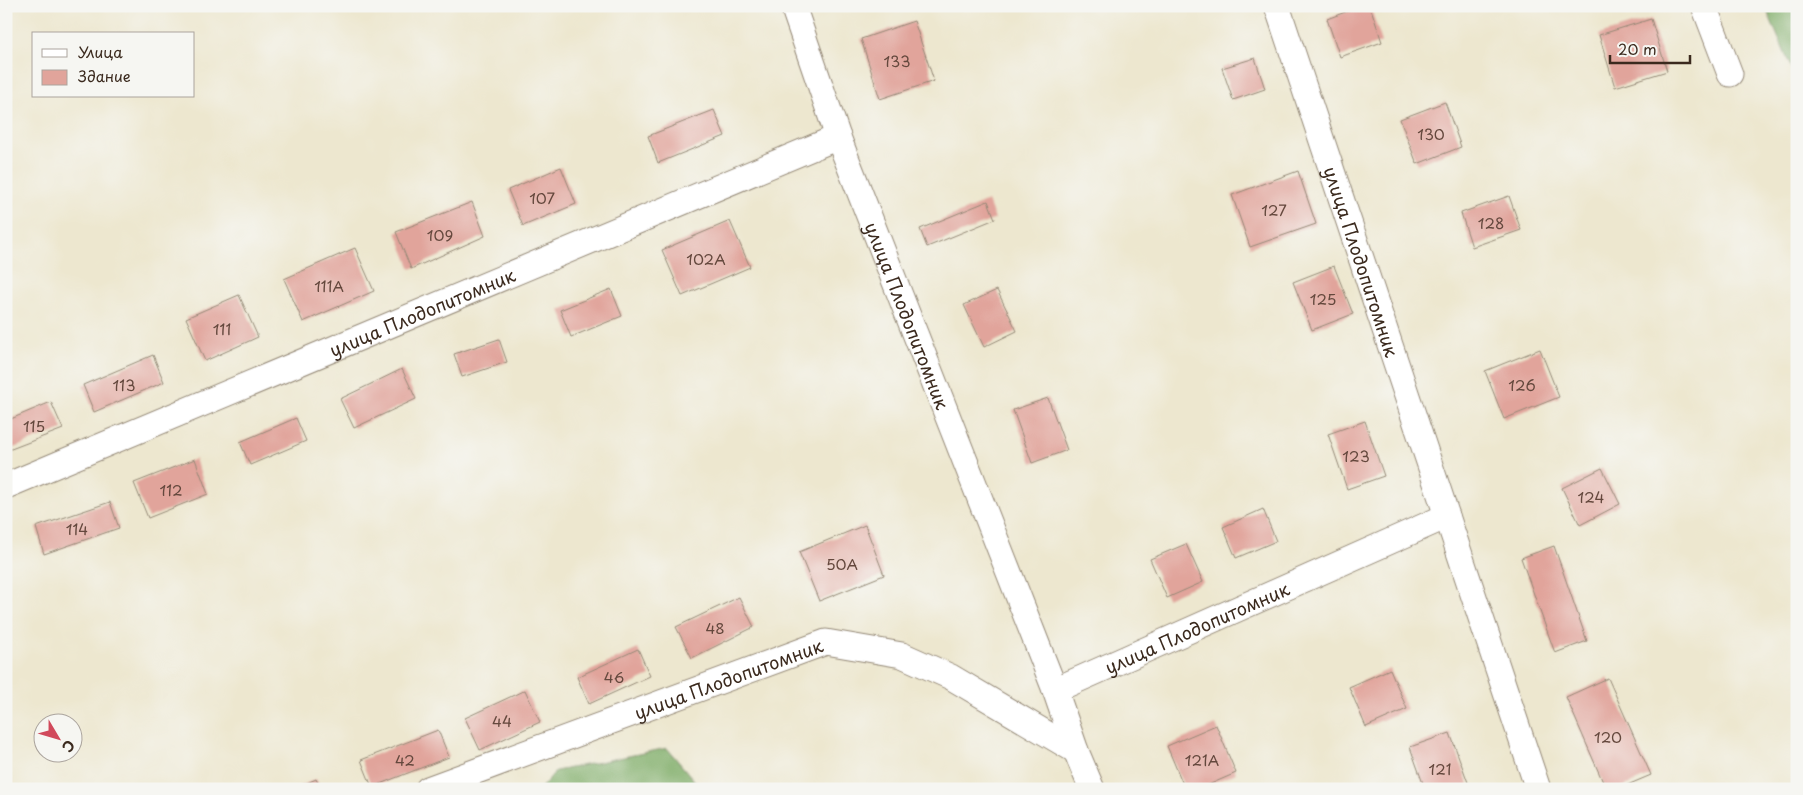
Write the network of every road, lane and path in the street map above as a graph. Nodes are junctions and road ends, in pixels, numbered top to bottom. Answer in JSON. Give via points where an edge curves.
{"nodes":[{"id":1,"x":793,"y":6,"type":"edge"},
{"id":2,"x":1277,"y":6,"type":"edge"},
{"id":3,"x":1704,"y":6,"type":"edge"},
{"id":4,"x":1730,"y":74,"type":"dead end"},
{"id":5,"x":838,"y":137,"type":"junction"},
{"id":6,"x":6,"y":486,"type":"edge"},
{"id":7,"x":1448,"y":516,"type":"junction"},
{"id":8,"x":1055,"y":690,"type":"junction"},
{"id":9,"x":1076,"y":751,"type":"junction"},
{"id":10,"x":428,"y":789,"type":"edge"},
{"id":11,"x":1092,"y":789,"type":"edge"},
{"id":12,"x":1538,"y":789,"type":"edge"}],
"edges":[{"from":1,"to":5,"type":"street","name":"улица Плодопитомник"},
{"from":2,"to":7,"type":"street","name":"улица Плодопитомник"},
{"from":3,"to":4,"type":"street"},
{"from":5,"to":6,"type":"street","name":"улица Плодопитомник"},
{"from":5,"to":8,"type":"street","name":"улица Плодопитомник"},
{"from":7,"to":8,"type":"street","name":"улица Плодопитомник"},
{"from":7,"to":12,"type":"street","name":"улица Плодопитомник"},
{"from":8,"to":9,"type":"street","name":"улица Плодопитомник"},
{"from":9,"to":10,"type":"street","name":"улица Плодопитомник","via":[[951,677],[902,655],[826,642]]},
{"from":9,"to":11,"type":"street","name":"улица Плодопитомник"}]}
